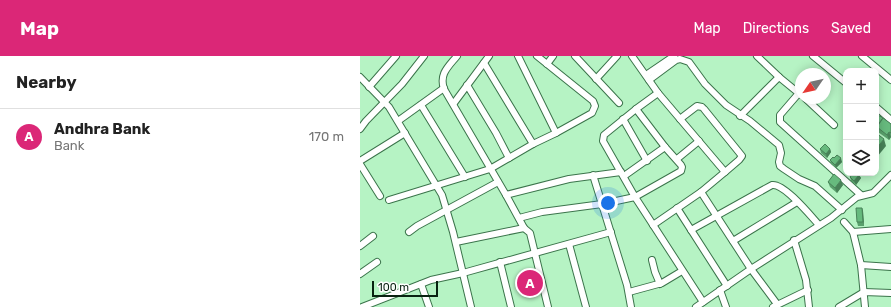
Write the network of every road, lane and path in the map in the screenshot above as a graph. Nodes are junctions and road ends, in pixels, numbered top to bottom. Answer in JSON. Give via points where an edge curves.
{"nodes":[{"id":1,"x":396,"y":56,"type":"edge"},
{"id":2,"x":424,"y":56,"type":"edge"},
{"id":3,"x":457,"y":56,"type":"edge"},
{"id":4,"x":489,"y":56,"type":"edge"},
{"id":5,"x":518,"y":56,"type":"edge"},
{"id":6,"x":537,"y":56,"type":"edge"},
{"id":7,"x":553,"y":56,"type":"edge"},
{"id":8,"x":575,"y":56,"type":"edge"},
{"id":9,"x":617,"y":56,"type":"edge"},
{"id":10,"x":632,"y":56,"type":"edge"},
{"id":11,"x":674,"y":56,"type":"edge"},
{"id":12,"x":757,"y":56,"type":"edge"},
{"id":13,"x":813,"y":56,"type":"edge"},
{"id":14,"x":862,"y":56,"type":"edge"},
{"id":15,"x":484,"y":63,"type":"junction"},
{"id":16,"x":547,"y":64,"type":"junction"},
{"id":17,"x":360,"y":77,"type":"edge"},
{"id":18,"x":779,"y":77,"type":"junction"},
{"id":19,"x":648,"y":78,"type":"junction"},
{"id":20,"x":596,"y":79,"type":"junction"},
{"id":21,"x":891,"y":80,"type":"edge"},
{"id":22,"x":843,"y":81,"type":"edge"},
{"id":23,"x":467,"y":85,"type":"junction"},
{"id":24,"x":369,"y":87,"type":"junction"},
{"id":25,"x":444,"y":88,"type":"junction"},
{"id":26,"x":795,"y":90,"type":"edge"},
{"id":27,"x":658,"y":93,"type":"junction"},
{"id":28,"x":795,"y":99,"type":"edge"},
{"id":29,"x":384,"y":102,"type":"junction"},
{"id":30,"x":454,"y":103,"type":"junction"},
{"id":31,"x":619,"y":103,"type":"dead end"},
{"id":32,"x":811,"y":104,"type":"edge"},
{"id":33,"x":421,"y":105,"type":"junction"},
{"id":34,"x":636,"y":109,"type":"junction"},
{"id":35,"x":879,"y":110,"type":"edge"},
{"id":36,"x":882,"y":112,"type":"junction"},
{"id":37,"x":740,"y":116,"type":"junction"},
{"id":38,"x":879,"y":116,"type":"edge"},
{"id":39,"x":623,"y":119,"type":"junction"},
{"id":40,"x":680,"y":119,"type":"junction"},
{"id":41,"x":891,"y":120,"type":"edge"},
{"id":42,"x":398,"y":121,"type":"junction"},
{"id":43,"x":834,"y":125,"type":"dead end"},
{"id":44,"x":360,"y":129,"type":"edge"},
{"id":45,"x":405,"y":133,"type":"junction"},
{"id":46,"x":556,"y":134,"type":"junction"},
{"id":47,"x":699,"y":141,"type":"junction"},
{"id":48,"x":533,"y":144,"type":"junction"},
{"id":49,"x":665,"y":147,"type":"junction"},
{"id":50,"x":509,"y":158,"type":"junction"},
{"id":51,"x":676,"y":159,"type":"junction"},
{"id":52,"x":360,"y":161,"type":"edge"},
{"id":53,"x":647,"y":161,"type":"junction"},
{"id":54,"x":360,"y":164,"type":"edge"},
{"id":55,"x":491,"y":170,"type":"junction"},
{"id":56,"x":725,"y":172,"type":"junction"},
{"id":57,"x":622,"y":174,"type":"junction"},
{"id":58,"x":593,"y":175,"type":"junction"},
{"id":59,"x":891,"y":175,"type":"edge"},
{"id":60,"x":465,"y":177,"type":"junction"},
{"id":61,"x":498,"y":181,"type":"junction"},
{"id":62,"x":437,"y":186,"type":"junction"},
{"id":63,"x":701,"y":192,"type":"junction"},
{"id":64,"x":506,"y":195,"type":"junction"},
{"id":65,"x":861,"y":195,"type":"junction"},
{"id":66,"x":380,"y":196,"type":"dead end"},
{"id":67,"x":635,"y":197,"type":"junction"},
{"id":68,"x":389,"y":200,"type":"dead end"},
{"id":69,"x":797,"y":202,"type":"junction"},
{"id":70,"x":602,"y":204,"type":"junction"},
{"id":71,"x":677,"y":208,"type":"junction"},
{"id":72,"x":446,"y":210,"type":"junction"},
{"id":73,"x":842,"y":210,"type":"junction"},
{"id":74,"x":716,"y":216,"type":"junction"},
{"id":75,"x":519,"y":218,"type":"junction"},
{"id":76,"x":844,"y":222,"type":"dead end"},
{"id":77,"x":819,"y":224,"type":"junction"},
{"id":78,"x":653,"y":225,"type":"junction"},
{"id":79,"x":524,"y":228,"type":"junction"},
{"id":80,"x":891,"y":229,"type":"edge"},
{"id":81,"x":691,"y":230,"type":"junction"},
{"id":82,"x":409,"y":232,"type":"dead end"},
{"id":83,"x":611,"y":232,"type":"junction"},
{"id":84,"x":853,"y":232,"type":"junction"},
{"id":85,"x":373,"y":236,"type":"dead end"},
{"id":86,"x":794,"y":240,"type":"junction"},
{"id":87,"x":456,"y":242,"type":"junction"},
{"id":88,"x":733,"y":242,"type":"junction"},
{"id":89,"x":569,"y":244,"type":"junction"},
{"id":90,"x":360,"y":246,"type":"edge"},
{"id":91,"x":535,"y":253,"type":"junction"},
{"id":92,"x":652,"y":260,"type":"dead end"},
{"id":93,"x":377,"y":262,"type":"dead end"},
{"id":94,"x":500,"y":262,"type":"junction"},
{"id":95,"x":861,"y":265,"type":"junction"},
{"id":96,"x":891,"y":267,"type":"edge"},
{"id":97,"x":751,"y":269,"type":"junction"},
{"id":98,"x":682,"y":271,"type":"junction"},
{"id":99,"x":463,"y":273,"type":"junction"},
{"id":100,"x":360,"y":274,"type":"edge"},
{"id":101,"x":421,"y":284,"type":"junction"},
{"id":102,"x":660,"y":284,"type":"junction"},
{"id":103,"x":726,"y":286,"type":"junction"},
{"id":104,"x":720,"y":290,"type":"junction"},
{"id":105,"x":808,"y":290,"type":"junction"},
{"id":106,"x":629,"y":292,"type":"junction"},
{"id":107,"x":864,"y":292,"type":"junction"},
{"id":108,"x":891,"y":293,"type":"edge"},
{"id":109,"x":703,"y":302,"type":"junction"},
{"id":110,"x":366,"y":306,"type":"edge"},
{"id":111,"x":775,"y":306,"type":"edge"},
{"id":112,"x":429,"y":307,"type":"edge"},
{"id":113,"x":471,"y":307,"type":"edge"},
{"id":114,"x":511,"y":307,"type":"edge"},
{"id":115,"x":548,"y":307,"type":"edge"},
{"id":116,"x":586,"y":307,"type":"edge"},
{"id":117,"x":631,"y":307,"type":"edge"},
{"id":118,"x":696,"y":307,"type":"edge"},
{"id":119,"x":726,"y":307,"type":"edge"},
{"id":120,"x":809,"y":307,"type":"edge"},
{"id":121,"x":839,"y":307,"type":"edge"},
{"id":122,"x":865,"y":307,"type":"edge"}],
"edges":[{"from":1,"to":24,"type":"street"},
{"from":2,"to":29,"type":"street"},
{"from":3,"to":25,"type":"street","via":[[443,74]]},
{"from":4,"to":15,"type":"street"},
{"from":5,"to":46,"type":"street"},
{"from":6,"to":16,"type":"street"},
{"from":7,"to":16,"type":"street"},
{"from":8,"to":20,"type":"street"},
{"from":9,"to":20,"type":"street"},
{"from":10,"to":19,"type":"street"},
{"from":11,"to":19,"type":"street"},
{"from":12,"to":18,"type":"street"},
{"from":13,"to":22,"type":"street"},
{"from":14,"to":21,"type":"street"},
{"from":15,"to":23,"type":"street"},
{"from":15,"to":48,"type":"street"},
{"from":16,"to":46,"type":"street","via":[[595,106],[592,113]]},
{"from":17,"to":24,"type":"street"},
{"from":18,"to":26,"type":"street"},
{"from":18,"to":37,"type":"street"},
{"from":19,"to":27,"type":"street"},
{"from":19,"to":37,"type":"street","via":[[676,60],[684,60],[692,66],[705,84]]},
{"from":20,"to":31,"type":"street"},
{"from":23,"to":30,"type":"street"},
{"from":23,"to":50,"type":"street"},
{"from":24,"to":29,"type":"street"},
{"from":25,"to":30,"type":"street"},
{"from":25,"to":33,"type":"street"},
{"from":27,"to":34,"type":"street"},
{"from":27,"to":40,"type":"street"},
{"from":28,"to":65,"type":"street","via":[[780,115],[780,122]]},
{"from":29,"to":42,"type":"street"},
{"from":29,"to":44,"type":"street"},
{"from":30,"to":55,"type":"street"},
{"from":32,"to":43,"type":"street"},
{"from":33,"to":42,"type":"street"},
{"from":33,"to":60,"type":"street"},
{"from":34,"to":39,"type":"street"},
{"from":34,"to":49,"type":"street"},
{"from":35,"to":36,"type":"street"},
{"from":36,"to":38,"type":"street"},
{"from":36,"to":41,"type":"street"},
{"from":37,"to":73,"type":"street","via":[[779,145],[779,162],[782,167],[815,186]]},
{"from":39,"to":53,"type":"street"},
{"from":39,"to":57,"type":"street","via":[[602,138]]},
{"from":40,"to":47,"type":"street"},
{"from":40,"to":56,"type":"street","via":[[697,106],[704,109],[742,156]]},
{"from":42,"to":45,"type":"street"},
{"from":45,"to":52,"type":"street"},
{"from":45,"to":62,"type":"street"},
{"from":46,"to":48,"type":"street"},
{"from":47,"to":51,"type":"street"},
{"from":47,"to":56,"type":"street"},
{"from":48,"to":50,"type":"street"},
{"from":49,"to":51,"type":"street"},
{"from":49,"to":53,"type":"street"},
{"from":50,"to":55,"type":"street"},
{"from":51,"to":67,"type":"street","via":[[682,167],[680,171]]},
{"from":53,"to":57,"type":"street"},
{"from":54,"to":66,"type":"street"},
{"from":55,"to":60,"type":"street"},
{"from":55,"to":61,"type":"street"},
{"from":56,"to":63,"type":"street"},
{"from":57,"to":58,"type":"street"},
{"from":57,"to":67,"type":"street"},
{"from":58,"to":64,"type":"street"},
{"from":58,"to":70,"type":"street"},
{"from":59,"to":65,"type":"street","via":[[873,193]]},
{"from":60,"to":62,"type":"street"},
{"from":61,"to":64,"type":"street"},
{"from":61,"to":72,"type":"street"},
{"from":62,"to":68,"type":"street"},
{"from":62,"to":72,"type":"street"},
{"from":63,"to":71,"type":"street"},
{"from":63,"to":74,"type":"street"},
{"from":64,"to":75,"type":"street"},
{"from":65,"to":73,"type":"street"},
{"from":67,"to":70,"type":"street"},
{"from":67,"to":78,"type":"street"},
{"from":69,"to":74,"type":"street","via":[[777,184]]},
{"from":69,"to":77,"type":"street"},
{"from":69,"to":88,"type":"street"},
{"from":70,"to":75,"type":"street","via":[[542,212]]},
{"from":70,"to":83,"type":"street"},
{"from":71,"to":78,"type":"street"},
{"from":71,"to":81,"type":"street"},
{"from":72,"to":82,"type":"street"},
{"from":72,"to":87,"type":"street"},
{"from":73,"to":77,"type":"street"},
{"from":74,"to":81,"type":"street"},
{"from":74,"to":88,"type":"street"},
{"from":75,"to":79,"type":"street"},
{"from":76,"to":84,"type":"street"},
{"from":77,"to":86,"type":"street"},
{"from":78,"to":98,"type":"street"},
{"from":79,"to":87,"type":"street"},
{"from":79,"to":91,"type":"street","via":[[530,233]]},
{"from":80,"to":84,"type":"street"},
{"from":81,"to":103,"type":"street"},
{"from":83,"to":89,"type":"street"},
{"from":83,"to":106,"type":"street"},
{"from":84,"to":95,"type":"street"},
{"from":85,"to":90,"type":"street"},
{"from":86,"to":97,"type":"street"},
{"from":86,"to":105,"type":"street"},
{"from":87,"to":99,"type":"street"},
{"from":88,"to":97,"type":"street"},
{"from":89,"to":91,"type":"street"},
{"from":89,"to":116,"type":"street"},
{"from":91,"to":94,"type":"street"},
{"from":91,"to":115,"type":"street"},
{"from":92,"to":102,"type":"street"},
{"from":93,"to":100,"type":"street"},
{"from":94,"to":99,"type":"street"},
{"from":94,"to":114,"type":"street"},
{"from":95,"to":96,"type":"street"},
{"from":95,"to":107,"type":"street"},
{"from":97,"to":103,"type":"street"},
{"from":97,"to":111,"type":"street"},
{"from":98,"to":102,"type":"street"},
{"from":98,"to":109,"type":"street"},
{"from":99,"to":101,"type":"street"},
{"from":99,"to":113,"type":"street"},
{"from":101,"to":110,"type":"street"},
{"from":101,"to":112,"type":"street"},
{"from":102,"to":106,"type":"street"},
{"from":103,"to":104,"type":"street"},
{"from":104,"to":109,"type":"street"},
{"from":104,"to":119,"type":"street"},
{"from":105,"to":111,"type":"street"},
{"from":105,"to":120,"type":"street"},
{"from":106,"to":117,"type":"street"},
{"from":107,"to":108,"type":"street"},
{"from":107,"to":121,"type":"street"},
{"from":107,"to":122,"type":"street"},
{"from":109,"to":118,"type":"street"}]}
